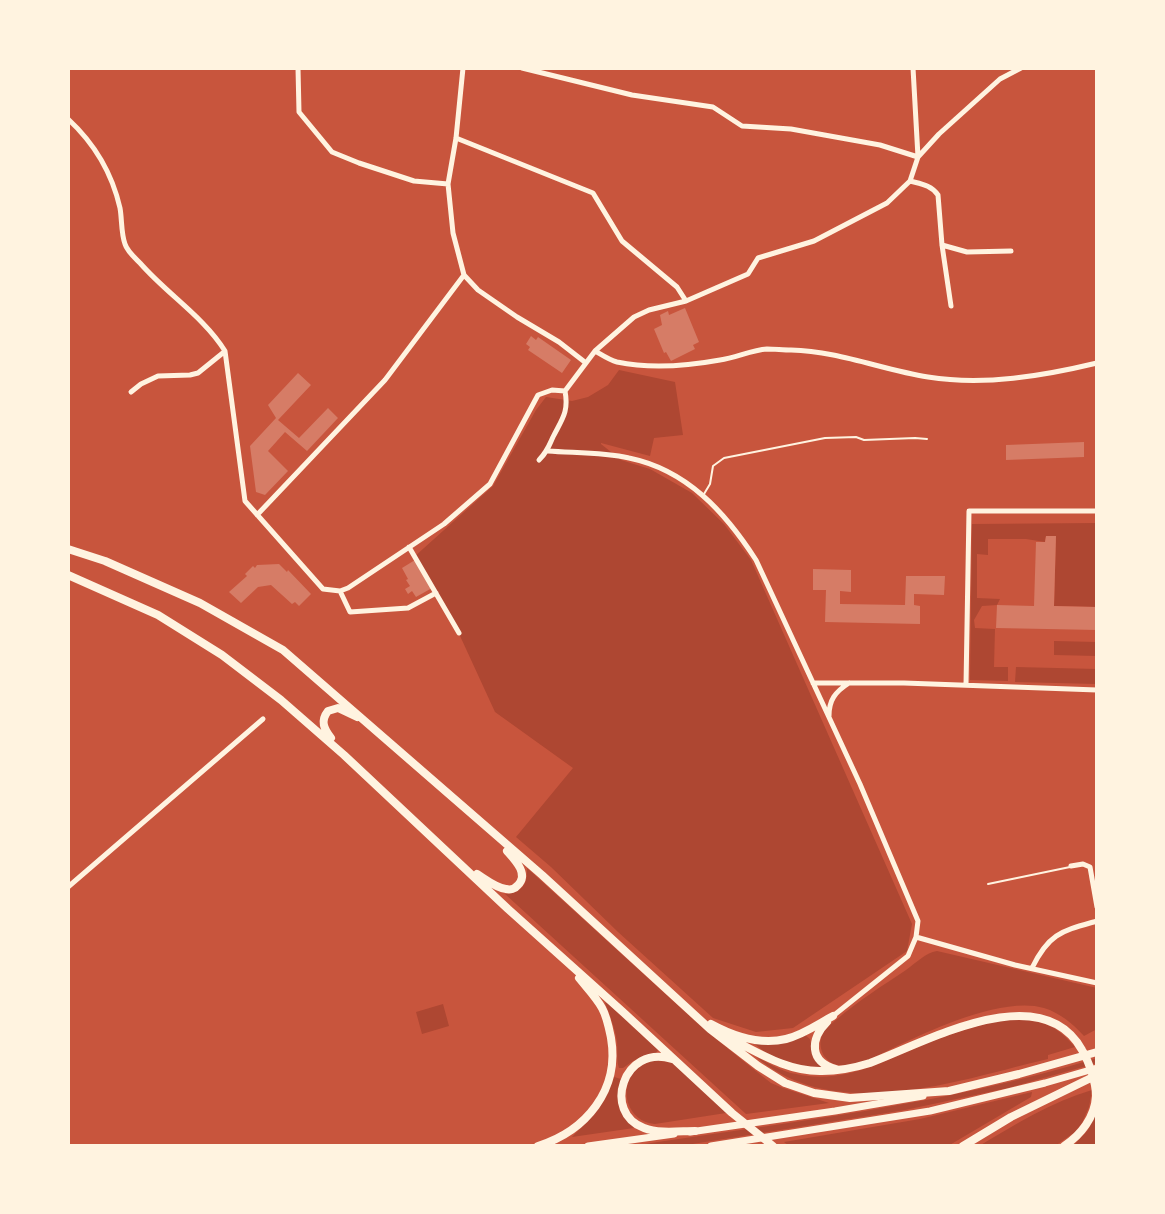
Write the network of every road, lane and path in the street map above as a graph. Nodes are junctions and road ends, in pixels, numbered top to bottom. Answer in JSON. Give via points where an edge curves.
{"nodes":[{"id":1,"x":298,"y":68,"type":"edge"},
{"id":2,"x":463,"y":68,"type":"edge"},
{"id":3,"x":522,"y":68,"type":"edge"},
{"id":4,"x":913,"y":68,"type":"edge"},
{"id":5,"x":1021,"y":68,"type":"edge"},
{"id":6,"x":68,"y":119,"type":"edge"},
{"id":7,"x":456,"y":138,"type":"junction"},
{"id":8,"x":918,"y":157,"type":"junction"},
{"id":9,"x":910,"y":181,"type":"junction"},
{"id":10,"x":448,"y":184,"type":"junction"},
{"id":11,"x":942,"y":245,"type":"junction"},
{"id":12,"x":1011,"y":251,"type":"dead end"},
{"id":13,"x":464,"y":275,"type":"junction"},
{"id":14,"x":686,"y":301,"type":"junction"},
{"id":15,"x":951,"y":306,"type":"dead end"},
{"id":16,"x":225,"y":351,"type":"junction"},
{"id":17,"x":595,"y":351,"type":"junction"},
{"id":18,"x":586,"y":363,"type":"junction"},
{"id":19,"x":1097,"y":363,"type":"edge"},
{"id":20,"x":565,"y":391,"type":"junction"},
{"id":21,"x":131,"y":392,"type":"dead end"},
{"id":22,"x":927,"y":439,"type":"dead end"},
{"id":23,"x":548,"y":451,"type":"junction"},
{"id":24,"x":539,"y":460,"type":"dead end"},
{"id":25,"x":704,"y":495,"type":"junction"},
{"id":26,"x":1097,"y":511,"type":"edge"},
{"id":27,"x":257,"y":515,"type":"junction"},
{"id":28,"x":409,"y":547,"type":"junction"},
{"id":29,"x":68,"y":549,"type":"edge"},
{"id":30,"x":68,"y":575,"type":"edge"},
{"id":31,"x":340,"y":591,"type":"junction"},
{"id":32,"x":436,"y":593,"type":"junction"},
{"id":33,"x":459,"y":633,"type":"dead end"},
{"id":34,"x":813,"y":683,"type":"junction"},
{"id":35,"x":850,"y":683,"type":"junction"},
{"id":36,"x":966,"y":685,"type":"junction"},
{"id":37,"x":1097,"y":690,"type":"edge"},
{"id":38,"x":829,"y":717,"type":"junction"},
{"id":39,"x":263,"y":719,"type":"dead end"},
{"id":40,"x":365,"y":722,"type":"junction"},
{"id":41,"x":344,"y":755,"type":"junction"},
{"id":42,"x":492,"y":833,"type":"junction"},
{"id":43,"x":462,"y":865,"type":"junction"},
{"id":44,"x":1071,"y":866,"type":"joint"},
{"id":45,"x":988,"y":884,"type":"dead end"},
{"id":46,"x":68,"y":887,"type":"edge"},
{"id":47,"x":1097,"y":907,"type":"edge"},
{"id":48,"x":1097,"y":921,"type":"edge"},
{"id":49,"x":916,"y":937,"type":"junction"},
{"id":50,"x":566,"y":962,"type":"junction"},
{"id":51,"x":1032,"y":968,"type":"junction"},
{"id":52,"x":1097,"y":983,"type":"edge"},
{"id":53,"x":696,"y":1015,"type":"junction"},
{"id":54,"x":833,"y":1016,"type":"junction"},
{"id":55,"x":710,"y":1029,"type":"junction"},
{"id":56,"x":1097,"y":1052,"type":"edge"},
{"id":57,"x":678,"y":1062,"type":"junction"},
{"id":58,"x":1097,"y":1068,"type":"edge"},
{"id":59,"x":840,"y":1070,"type":"junction"},
{"id":60,"x":1097,"y":1075,"type":"edge"},
{"id":61,"x":1078,"y":1078,"type":"junction"},
{"id":62,"x":949,"y":1091,"type":"junction"},
{"id":63,"x":695,"y":1131,"type":"junction"},
{"id":64,"x":538,"y":1146,"type":"edge"},
{"id":65,"x":588,"y":1146,"type":"edge"},
{"id":66,"x":711,"y":1146,"type":"edge"},
{"id":67,"x":773,"y":1146,"type":"edge"},
{"id":68,"x":963,"y":1146,"type":"edge"},
{"id":69,"x":1064,"y":1146,"type":"edge"}],
"edges":[{"from":1,"to":10,"type":"street","via":[[299,112],[332,152],[414,181]]},
{"from":2,"to":7,"type":"street"},
{"from":3,"to":8,"type":"street","via":[[632,95],[713,107],[742,126],[821,134]]},
{"from":4,"to":8,"type":"street"},
{"from":5,"to":8,"type":"street","via":[[1000,79]]},
{"from":6,"to":16,"type":"street","via":[[105,164],[125,246]]},
{"from":7,"to":10,"type":"street"},
{"from":7,"to":14,"type":"street","via":[[593,193],[622,241],[677,287]]},
{"from":8,"to":9,"type":"street"},
{"from":9,"to":11,"type":"street","via":[[927,185],[938,195]]},
{"from":9,"to":14,"type":"street","via":[[887,203],[814,241],[758,258],[748,274]]},
{"from":10,"to":13,"type":"street"},
{"from":11,"to":12,"type":"street","via":[[967,252]]},
{"from":11,"to":15,"type":"street"},
{"from":13,"to":18,"type":"street"},
{"from":13,"to":27,"type":"street","via":[[385,380]]},
{"from":14,"to":17,"type":"street","via":[[640,313]]},
{"from":16,"to":21,"type":"street","via":[[198,373],[158,376]]},
{"from":16,"to":27,"type":"street","via":[[245,501]]},
{"from":17,"to":18,"type":"street"},
{"from":17,"to":19,"type":"street","via":[[636,365],[680,365],[765,349],[797,350],[965,381]]},
{"from":18,"to":20,"type":"street"},
{"from":20,"to":23,"type":"street","via":[[564,417]]},
{"from":20,"to":28,"type":"street","via":[[538,395],[490,484]]},
{"from":22,"to":25,"type":"lane","via":[[825,438],[724,458],[713,466]]},
{"from":23,"to":24,"type":"street"},
{"from":23,"to":25,"type":"street","via":[[646,462]]},
{"from":25,"to":34,"type":"street","via":[[756,560]]},
{"from":26,"to":36,"type":"street","via":[[969,511]]},
{"from":27,"to":31,"type":"street","via":[[323,589]]},
{"from":28,"to":31,"type":"street"},
{"from":28,"to":32,"type":"street"},
{"from":29,"to":40,"type":"highway","via":[[231,619],[283,650]]},
{"from":30,"to":41,"type":"highway","via":[[158,615],[222,655]]},
{"from":31,"to":32,"type":"street","via":[[350,612],[408,608]]},
{"from":32,"to":33,"type":"street"},
{"from":34,"to":35,"type":"street"},
{"from":34,"to":38,"type":"street"},
{"from":35,"to":36,"type":"street"},
{"from":35,"to":38,"type":"street","via":[[829,703]]},
{"from":36,"to":37,"type":"street"},
{"from":38,"to":49,"type":"street","via":[[918,921]]},
{"from":39,"to":46,"type":"street"},
{"from":40,"to":41,"type":"highway","via":[[338,708],[324,716],[324,728]]},
{"from":40,"to":42,"type":"highway"},
{"from":41,"to":43,"type":"highway"},
{"from":42,"to":43,"type":"highway","via":[[521,868],[518,886],[502,889]]},
{"from":42,"to":53,"type":"highway"},
{"from":43,"to":50,"type":"highway"},
{"from":44,"to":45,"type":"lane"},
{"from":44,"to":47,"type":"street","via":[[1090,867]]},
{"from":48,"to":51,"type":"street","via":[[1062,931],[1041,949]]},
{"from":49,"to":51,"type":"street"},
{"from":49,"to":54,"type":"street","via":[[908,956]]},
{"from":50,"to":57,"type":"highway"},
{"from":50,"to":64,"type":"highway","via":[[606,1018],[611,1067],[593,1112],[569,1133]]},
{"from":51,"to":52,"type":"street"},
{"from":53,"to":54,"type":"highway","via":[[735,1035],[769,1041],[795,1036]]},
{"from":53,"to":55,"type":"highway"},
{"from":54,"to":59,"type":"highway","via":[[818,1032],[815,1047],[822,1062]]},
{"from":55,"to":59,"type":"highway","via":[[786,1066]]},
{"from":55,"to":62,"type":"highway","via":[[766,1072],[814,1093],[860,1098]]},
{"from":56,"to":62,"type":"highway"},
{"from":57,"to":63,"type":"highway","via":[[657,1057],[636,1064],[623,1084],[623,1103],[642,1128]]},
{"from":57,"to":67,"type":"highway"},
{"from":58,"to":61,"type":"main road"},
{"from":59,"to":69,"type":"highway","via":[[970,1024],[1012,1016],[1046,1020],[1077,1041],[1096,1090],[1084,1127]]},
{"from":60,"to":61,"type":"highway"},
{"from":61,"to":66,"type":"main road","via":[[930,1111]]},
{"from":61,"to":68,"type":"highway"},
{"from":62,"to":63,"type":"main road"},
{"from":63,"to":65,"type":"main road"}]}
